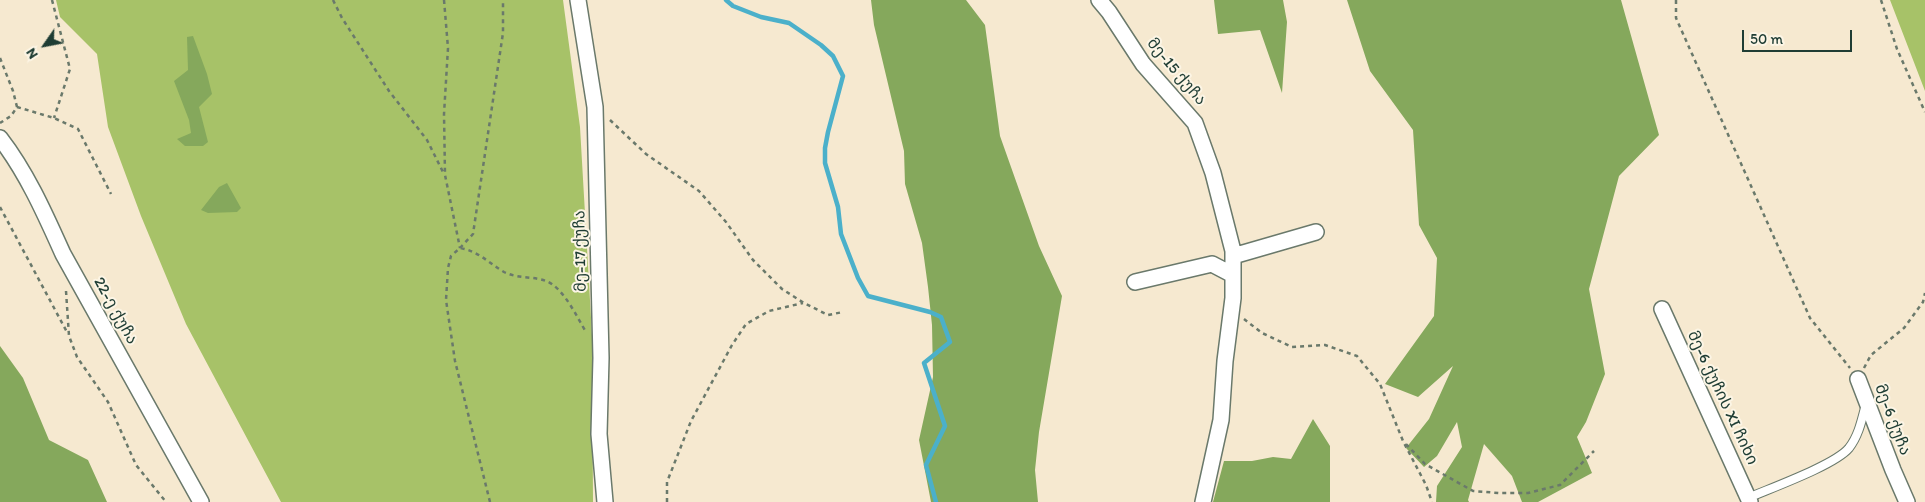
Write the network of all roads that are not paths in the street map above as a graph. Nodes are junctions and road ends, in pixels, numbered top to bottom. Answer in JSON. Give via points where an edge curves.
{"nodes":[{"id":1,"x":578,"y":0,"type":"edge"},
{"id":2,"x":1099,"y":0,"type":"edge"},
{"id":3,"x":0,"y":138,"type":"edge"},
{"id":4,"x":1316,"y":232,"type":"dead end"},
{"id":5,"x":1233,"y":256,"type":"junction"},
{"id":6,"x":1233,"y":275,"type":"junction"},
{"id":7,"x":1135,"y":282,"type":"dead end"},
{"id":8,"x":1662,"y":309,"type":"dead end"},
{"id":9,"x":1858,"y":379,"type":"road end"},
{"id":10,"x":1867,"y":402,"type":"junction"},
{"id":11,"x":1749,"y":500,"type":"edge"},
{"id":12,"x":201,"y":502,"type":"edge"},
{"id":13,"x":605,"y":502,"type":"edge"},
{"id":14,"x":1203,"y":502,"type":"edge"},
{"id":15,"x":1907,"y":502,"type":"edge"}],
"edges":[{"from":1,"to":13,"type":"street","name":"მე-17 ქუჩა","via":[[595,107],[601,358],[599,434]]},
{"from":2,"to":5,"type":"street","name":"მე-15 ქუჩა","via":[[1143,64],[1195,123],[1214,173]]},
{"from":3,"to":12,"type":"street","name":"22-ე ქუჩა","via":[[18,161],[63,254]]},
{"from":4,"to":5,"type":"street"},
{"from":5,"to":6,"type":"street","name":"მე-15 ქუჩა"},
{"from":6,"to":7,"type":"street","via":[[1212,264]]},
{"from":6,"to":14,"type":"street","name":"მე-15 ქუჩა","via":[[1220,420]]},
{"from":8,"to":11,"type":"street","name":"მე-6 ქუჩის XI ჩიხი"},
{"from":9,"to":10,"type":"street","name":"მე-6 ქუჩა"},
{"from":10,"to":11,"type":"lane","via":[[1857,436],[1848,450],[1825,465]]},
{"from":10,"to":15,"type":"street","name":"მე-6 ქუჩა"}]}
